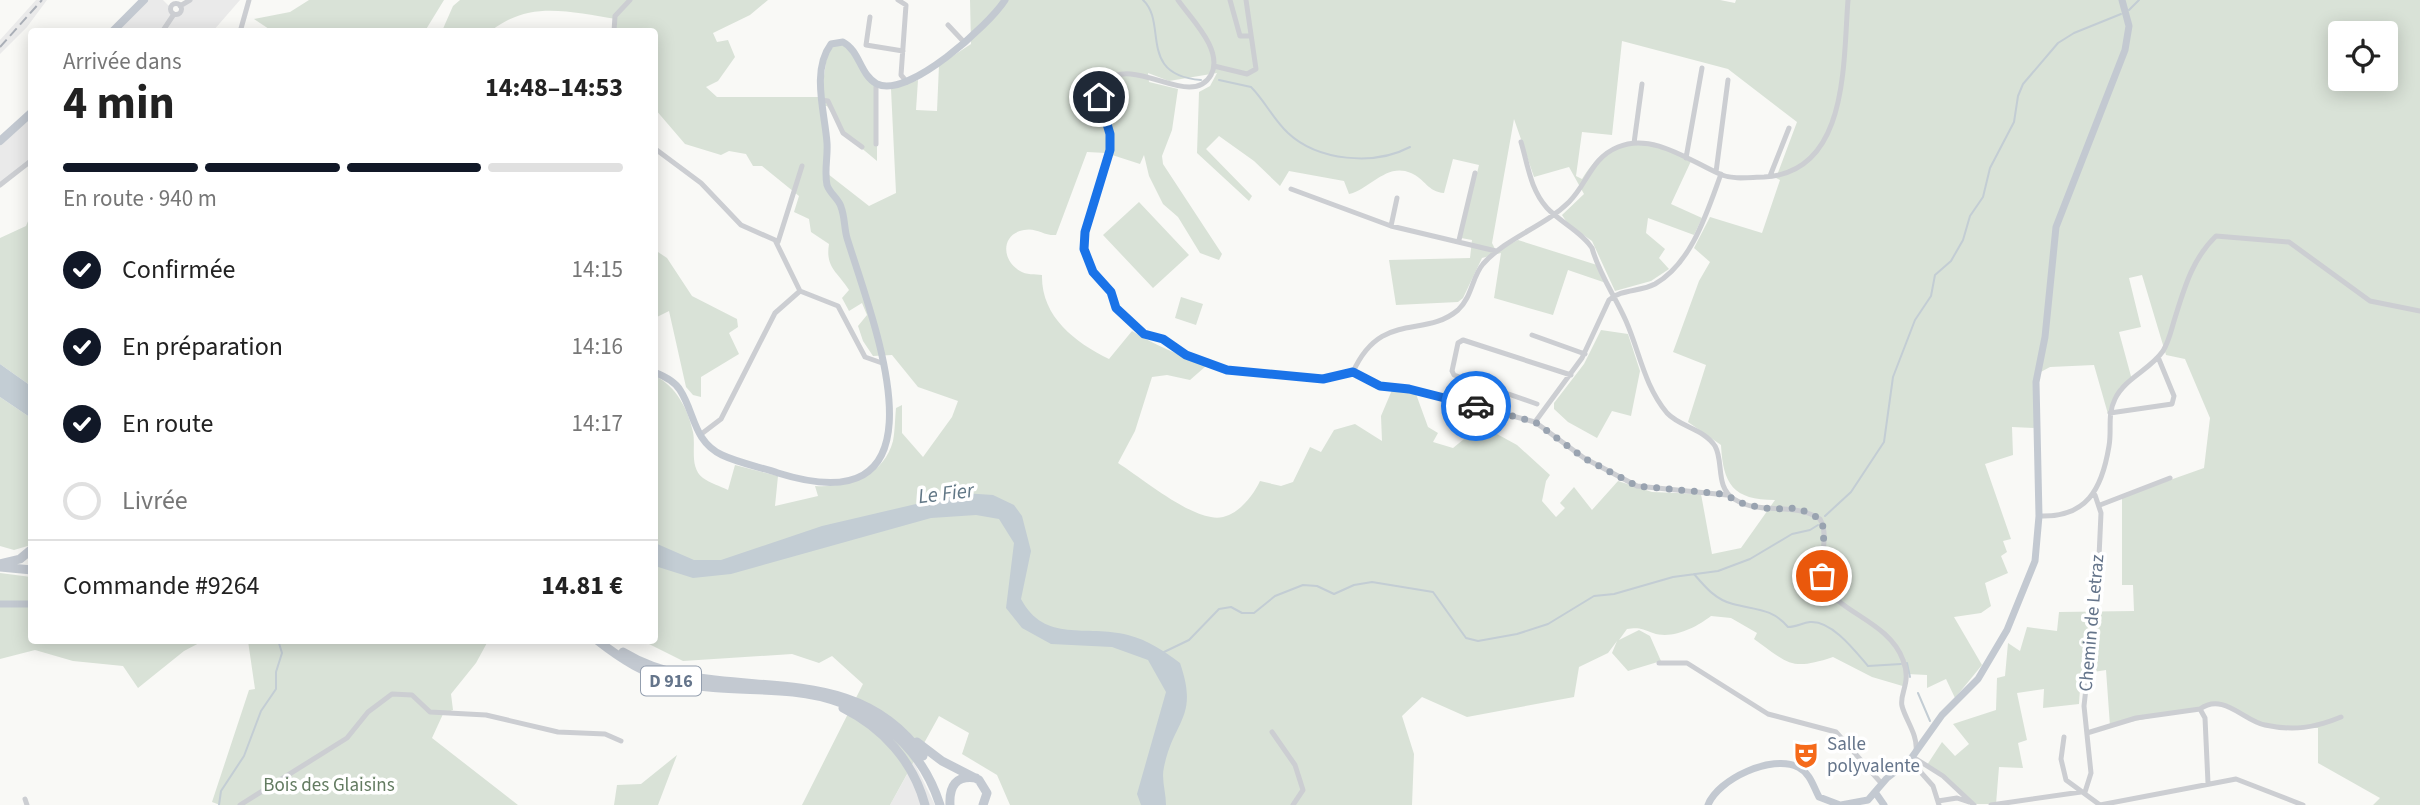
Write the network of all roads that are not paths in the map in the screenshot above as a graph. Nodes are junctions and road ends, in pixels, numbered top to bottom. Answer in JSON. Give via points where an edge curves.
{"nodes":[{"id":1,"x":138,"y":0,"type":"edge"},
{"id":2,"x":144,"y":0,"type":"edge"},
{"id":3,"x":190,"y":0,"type":"edge"},
{"id":4,"x":249,"y":0,"type":"edge"},
{"id":5,"x":630,"y":0,"type":"edge"},
{"id":6,"x":898,"y":0,"type":"edge"},
{"id":7,"x":1005,"y":0,"type":"edge"},
{"id":8,"x":1178,"y":0,"type":"edge"},
{"id":9,"x":1230,"y":0,"type":"edge"},
{"id":10,"x":1246,"y":0,"type":"edge"},
{"id":11,"x":1847,"y":0,"type":"edge"},
{"id":12,"x":2122,"y":0,"type":"edge"},
{"id":13,"x":870,"y":17,"type":"dead end"},
{"id":14,"x":948,"y":25,"type":"dead end"},
{"id":15,"x":114,"y":28,"type":"edge"},
{"id":16,"x":114,"y":28,"type":"edge"},
{"id":17,"x":165,"y":28,"type":"edge"},
{"id":18,"x":241,"y":28,"type":"edge"},
{"id":19,"x":614,"y":28,"type":"edge"},
{"id":20,"x":1251,"y":36,"type":"junction"},
{"id":21,"x":963,"y":41,"type":"junction"},
{"id":22,"x":903,"y":51,"type":"junction"},
{"id":23,"x":1214,"y":66,"type":"junction"},
{"id":24,"x":1702,"y":68,"type":"dead end"},
{"id":25,"x":1728,"y":80,"type":"dead end"},
{"id":26,"x":907,"y":82,"type":"junction"},
{"id":27,"x":876,"y":83,"type":"junction"},
{"id":28,"x":1642,"y":84,"type":"dead end"},
{"id":29,"x":821,"y":100,"type":"junction"},
{"id":30,"x":28,"y":116,"type":"edge"},
{"id":31,"x":1789,"y":128,"type":"dead end"},
{"id":32,"x":0,"y":141,"type":"edge"},
{"id":33,"x":1521,"y":142,"type":"dead end"},
{"id":34,"x":1634,"y":143,"type":"junction"},
{"id":35,"x":876,"y":144,"type":"dead end"},
{"id":36,"x":862,"y":148,"type":"dead end"},
{"id":37,"x":658,"y":151,"type":"edge"},
{"id":38,"x":1686,"y":158,"type":"junction"},
{"id":39,"x":28,"y":162,"type":"edge"},
{"id":40,"x":802,"y":166,"type":"dead end"},
{"id":41,"x":1475,"y":173,"type":"dead end"},
{"id":42,"x":1718,"y":173,"type":"junction"},
{"id":43,"x":1770,"y":176,"type":"junction"},
{"id":44,"x":0,"y":185,"type":"edge"},
{"id":45,"x":1291,"y":189,"type":"dead end"},
{"id":46,"x":1397,"y":198,"type":"dead end"},
{"id":47,"x":1555,"y":214,"type":"junction"},
{"id":48,"x":1391,"y":226,"type":"junction"},
{"id":49,"x":1459,"y":240,"type":"junction"},
{"id":50,"x":778,"y":242,"type":"junction"},
{"id":51,"x":1496,"y":251,"type":"junction"},
{"id":52,"x":800,"y":290,"type":"junction"},
{"id":53,"x":1614,"y":296,"type":"junction"},
{"id":54,"x":2420,"y":311,"type":"edge"},
{"id":55,"x":1532,"y":335,"type":"dead end"},
{"id":56,"x":1585,"y":354,"type":"junction"},
{"id":57,"x":2158,"y":357,"type":"junction"},
{"id":58,"x":882,"y":363,"type":"junction"},
{"id":59,"x":1353,"y":372,"type":"junction"},
{"id":60,"x":1571,"y":374,"type":"junction"},
{"id":61,"x":658,"y":375,"type":"edge"},
{"id":62,"x":1482,"y":386,"type":"junction"},
{"id":63,"x":1537,"y":404,"type":"dead end"},
{"id":64,"x":1479,"y":407,"type":"junction"},
{"id":65,"x":2110,"y":413,"type":"junction"},
{"id":66,"x":1535,"y":422,"type":"junction"},
{"id":67,"x":700,"y":435,"type":"junction"},
{"id":68,"x":2170,"y":478,"type":"dead end"},
{"id":69,"x":1727,"y":495,"type":"junction"},
{"id":70,"x":2095,"y":495,"type":"junction"},
{"id":71,"x":2100,"y":505,"type":"junction"},
{"id":72,"x":2039,"y":516,"type":"junction"},
{"id":73,"x":28,"y":552,"type":"edge"},
{"id":74,"x":0,"y":566,"type":"edge"},
{"id":75,"x":28,"y":568,"type":"edge"},
{"id":76,"x":0,"y":604,"type":"edge"},
{"id":77,"x":28,"y":604,"type":"edge"},
{"id":78,"x":603,"y":644,"type":"edge"},
{"id":79,"x":613,"y":644,"type":"edge"},
{"id":80,"x":1659,"y":663,"type":"dead end"},
{"id":81,"x":797,"y":693,"type":"junction"},
{"id":82,"x":2200,"y":709,"type":"junction"},
{"id":83,"x":2341,"y":717,"type":"dead end"},
{"id":84,"x":896,"y":726,"type":"junction"},
{"id":85,"x":1272,"y":732,"type":"dead end"},
{"id":86,"x":2087,"y":733,"type":"junction"},
{"id":87,"x":2064,"y":737,"type":"dead end"},
{"id":88,"x":621,"y":741,"type":"dead end"},
{"id":89,"x":1913,"y":756,"type":"junction"},
{"id":90,"x":978,"y":779,"type":"junction"},
{"id":91,"x":2208,"y":783,"type":"junction"},
{"id":92,"x":1882,"y":784,"type":"junction"},
{"id":93,"x":1875,"y":792,"type":"junction"},
{"id":94,"x":2083,"y":792,"type":"junction"},
{"id":95,"x":2145,"y":796,"type":"junction"},
{"id":96,"x":1938,"y":803,"type":"edge"},
{"id":97,"x":1859,"y":804,"type":"edge"},
{"id":98,"x":1973,"y":804,"type":"edge"},
{"id":99,"x":240,"y":805,"type":"edge"},
{"id":100,"x":925,"y":805,"type":"edge"},
{"id":101,"x":940,"y":805,"type":"edge"},
{"id":102,"x":948,"y":805,"type":"edge"},
{"id":103,"x":983,"y":805,"type":"edge"},
{"id":104,"x":1293,"y":805,"type":"edge"},
{"id":105,"x":1708,"y":805,"type":"edge"},
{"id":106,"x":1840,"y":805,"type":"edge"},
{"id":107,"x":1884,"y":805,"type":"edge"},
{"id":108,"x":1991,"y":805,"type":"edge"},
{"id":109,"x":2100,"y":805,"type":"edge"},
{"id":110,"x":2147,"y":805,"type":"edge"},
{"id":111,"x":2302,"y":805,"type":"edge"}],
"edges":[{"from":1,"to":15,"type":"main road"},
{"from":2,"to":16,"type":"main road"},
{"from":3,"to":17,"type":"street"},
{"from":4,"to":18,"type":"street"},
{"from":5,"to":19,"type":"street","via":[[615,16]]},
{"from":6,"to":22,"type":"street","via":[[906,5]]},
{"from":7,"to":21,"type":"main road"},
{"from":8,"to":23,"type":"street","via":[[1211,47]]},
{"from":9,"to":20,"type":"street","via":[[1240,36]]},
{"from":10,"to":20,"type":"street"},
{"from":11,"to":43,"type":"street","via":[[1841,78],[1828,137],[1803,166]]},
{"from":12,"to":72,"type":"main road","via":[[2129,26],[2125,50],[2056,227],[2036,382]]},
{"from":13,"to":22,"type":"street","via":[[866,45]]},
{"from":14,"to":21,"type":"street"},
{"from":20,"to":23,"type":"street","via":[[1257,60],[1254,72]]},
{"from":21,"to":26,"type":"main road"},
{"from":22,"to":26,"type":"street","via":[[901,75]]},
{"from":23,"to":59,"type":"street","via":[[1208,79],[1197,86],[1124,72],[1106,81],[1099,102],[1110,134],[1110,150],[1084,238],[1089,265],[1111,292],[1116,308],[1144,334],[1163,339],[1193,358],[1240,372],[1323,379]]},
{"from":24,"to":38,"type":"street"},
{"from":25,"to":42,"type":"street"},
{"from":26,"to":27,"type":"main road"},
{"from":27,"to":29,"type":"main road","via":[[851,48],[835,42],[826,53]]},
{"from":27,"to":35,"type":"street"},
{"from":28,"to":34,"type":"street"},
{"from":29,"to":36,"type":"street","via":[[828,101],[843,133]]},
{"from":29,"to":58,"type":"main road","via":[[828,188],[841,204]]},
{"from":30,"to":32,"type":"main road"},
{"from":31,"to":43,"type":"street"},
{"from":33,"to":47,"type":"street","via":[[1533,187]]},
{"from":34,"to":38,"type":"street","via":[[1659,146]]},
{"from":34,"to":47,"type":"street","via":[[1599,159],[1575,196]]},
{"from":37,"to":50,"type":"street","via":[[701,183],[741,225]]},
{"from":38,"to":42,"type":"street"},
{"from":39,"to":44,"type":"street"},
{"from":40,"to":50,"type":"street"},
{"from":41,"to":49,"type":"street"},
{"from":42,"to":43,"type":"street","via":[[1732,178]]},
{"from":42,"to":53,"type":"street","via":[[1701,227],[1672,269],[1655,284]]},
{"from":45,"to":48,"type":"street"},
{"from":46,"to":48,"type":"street"},
{"from":47,"to":51,"type":"street"},
{"from":47,"to":53,"type":"street","via":[[1588,243]]},
{"from":48,"to":49,"type":"street"},
{"from":49,"to":51,"type":"street"},
{"from":50,"to":52,"type":"street"},
{"from":51,"to":59,"type":"street","via":[[1481,266],[1471,292],[1456,312],[1386,334]]},
{"from":52,"to":58,"type":"street","via":[[838,306],[865,357]]},
{"from":52,"to":67,"type":"street","via":[[775,313],[721,419]]},
{"from":53,"to":56,"type":"street"},
{"from":53,"to":69,"type":"street","via":[[1650,389],[1671,416],[1713,444]]},
{"from":54,"to":57,"type":"street","via":[[2370,301],[2289,242],[2220,235],[2194,262],[2168,343]]},
{"from":55,"to":56,"type":"street"},
{"from":56,"to":60,"type":"street"},
{"from":57,"to":65,"type":"street","via":[[2121,389]]},
{"from":57,"to":65,"type":"street","via":[[2174,396],[2172,404]]},
{"from":58,"to":67,"type":"main road","via":[[892,414],[886,446],[869,471],[842,483],[819,484],[723,456]]},
{"from":59,"to":64,"type":"street","via":[[1380,386]]},
{"from":60,"to":62,"type":"street","via":[[1461,340],[1453,373]]},
{"from":60,"to":66,"type":"street"},
{"from":61,"to":67,"type":"main road","via":[[681,390]]},
{"from":62,"to":63,"type":"street"},
{"from":62,"to":64,"type":"street"},
{"from":64,"to":66,"type":"street"},
{"from":65,"to":70,"type":"street","via":[[2109,446]]},
{"from":66,"to":69,"type":"street","via":[[1584,458],[1629,483]]},
{"from":68,"to":71,"type":"street"},
{"from":69,"to":89,"type":"street","via":[[1753,507],[1797,508],[1821,522],[1825,584],[1836,598],[1883,631],[1902,657],[1908,681],[1901,702],[1915,738]]},
{"from":70,"to":71,"type":"street","name":"Chemin de Letraz"},
{"from":70,"to":72,"type":"street","via":[[2073,510]]},
{"from":71,"to":86,"type":"street","name":"Chemin de Letraz","via":[[2098,579],[2085,694]]},
{"from":72,"to":89,"type":"main road","via":[[2038,552],[2007,630],[1978,679],[1942,715]]},
{"from":73,"to":74,"type":"highway"},
{"from":74,"to":75,"type":"highway"},
{"from":76,"to":77,"type":"main road"},
{"from":78,"to":81,"type":"highway","number":"D 916","via":[[667,680]]},
{"from":79,"to":84,"type":"highway","number":"D 916","via":[[669,674],[825,691],[865,705]]},
{"from":80,"to":92,"type":"street","via":[[1687,663],[1769,714],[1836,732]]},
{"from":81,"to":100,"type":"highway","via":[[850,712],[883,735],[908,764]]},
{"from":81,"to":101,"type":"highway","number":"D 916","via":[[843,703],[883,724],[920,763]]},
{"from":82,"to":83,"type":"street","via":[[2222,704],[2252,722],[2298,729],[2317,728]]},
{"from":82,"to":86,"type":"street","via":[[2136,718]]},
{"from":82,"to":91,"type":"street","via":[[2205,718]]},
{"from":84,"to":90,"type":"highway","via":[[942,761]]},
{"from":84,"to":102,"type":"highway","number":"D 916","via":[[925,759]]},
{"from":85,"to":104,"type":"street","via":[[1300,775],[1303,790]]},
{"from":86,"to":94,"type":"street","name":"Chemin de Letraz","via":[[2091,773]]},
{"from":87,"to":94,"type":"street","via":[[2064,775]]},
{"from":88,"to":99,"type":"street","via":[[605,734],[558,732],[486,715],[430,712],[412,695],[392,694],[368,712],[347,738]]},
{"from":89,"to":92,"type":"main road"},
{"from":89,"to":96,"type":"street","via":[[1933,786]]},
{"from":89,"to":98,"type":"street"},
{"from":90,"to":102,"type":"highway","via":[[956,781]]},
{"from":90,"to":103,"type":"highway","via":[[986,791]]},
{"from":91,"to":95,"type":"street"},
{"from":91,"to":111,"type":"street","via":[[2236,779]]},
{"from":92,"to":93,"type":"main road"},
{"from":93,"to":97,"type":"main road"},
{"from":93,"to":107,"type":"main road"},
{"from":94,"to":108,"type":"street"},
{"from":94,"to":109,"type":"street"},
{"from":95,"to":109,"type":"street"},
{"from":95,"to":110,"type":"street"},
{"from":96,"to":98,"type":"street","via":[[1957,798]]},
{"from":97,"to":106,"type":"main road"},
{"from":105,"to":106,"type":"main road","via":[[1732,780],[1782,763],[1802,770],[1819,797]]}]}
